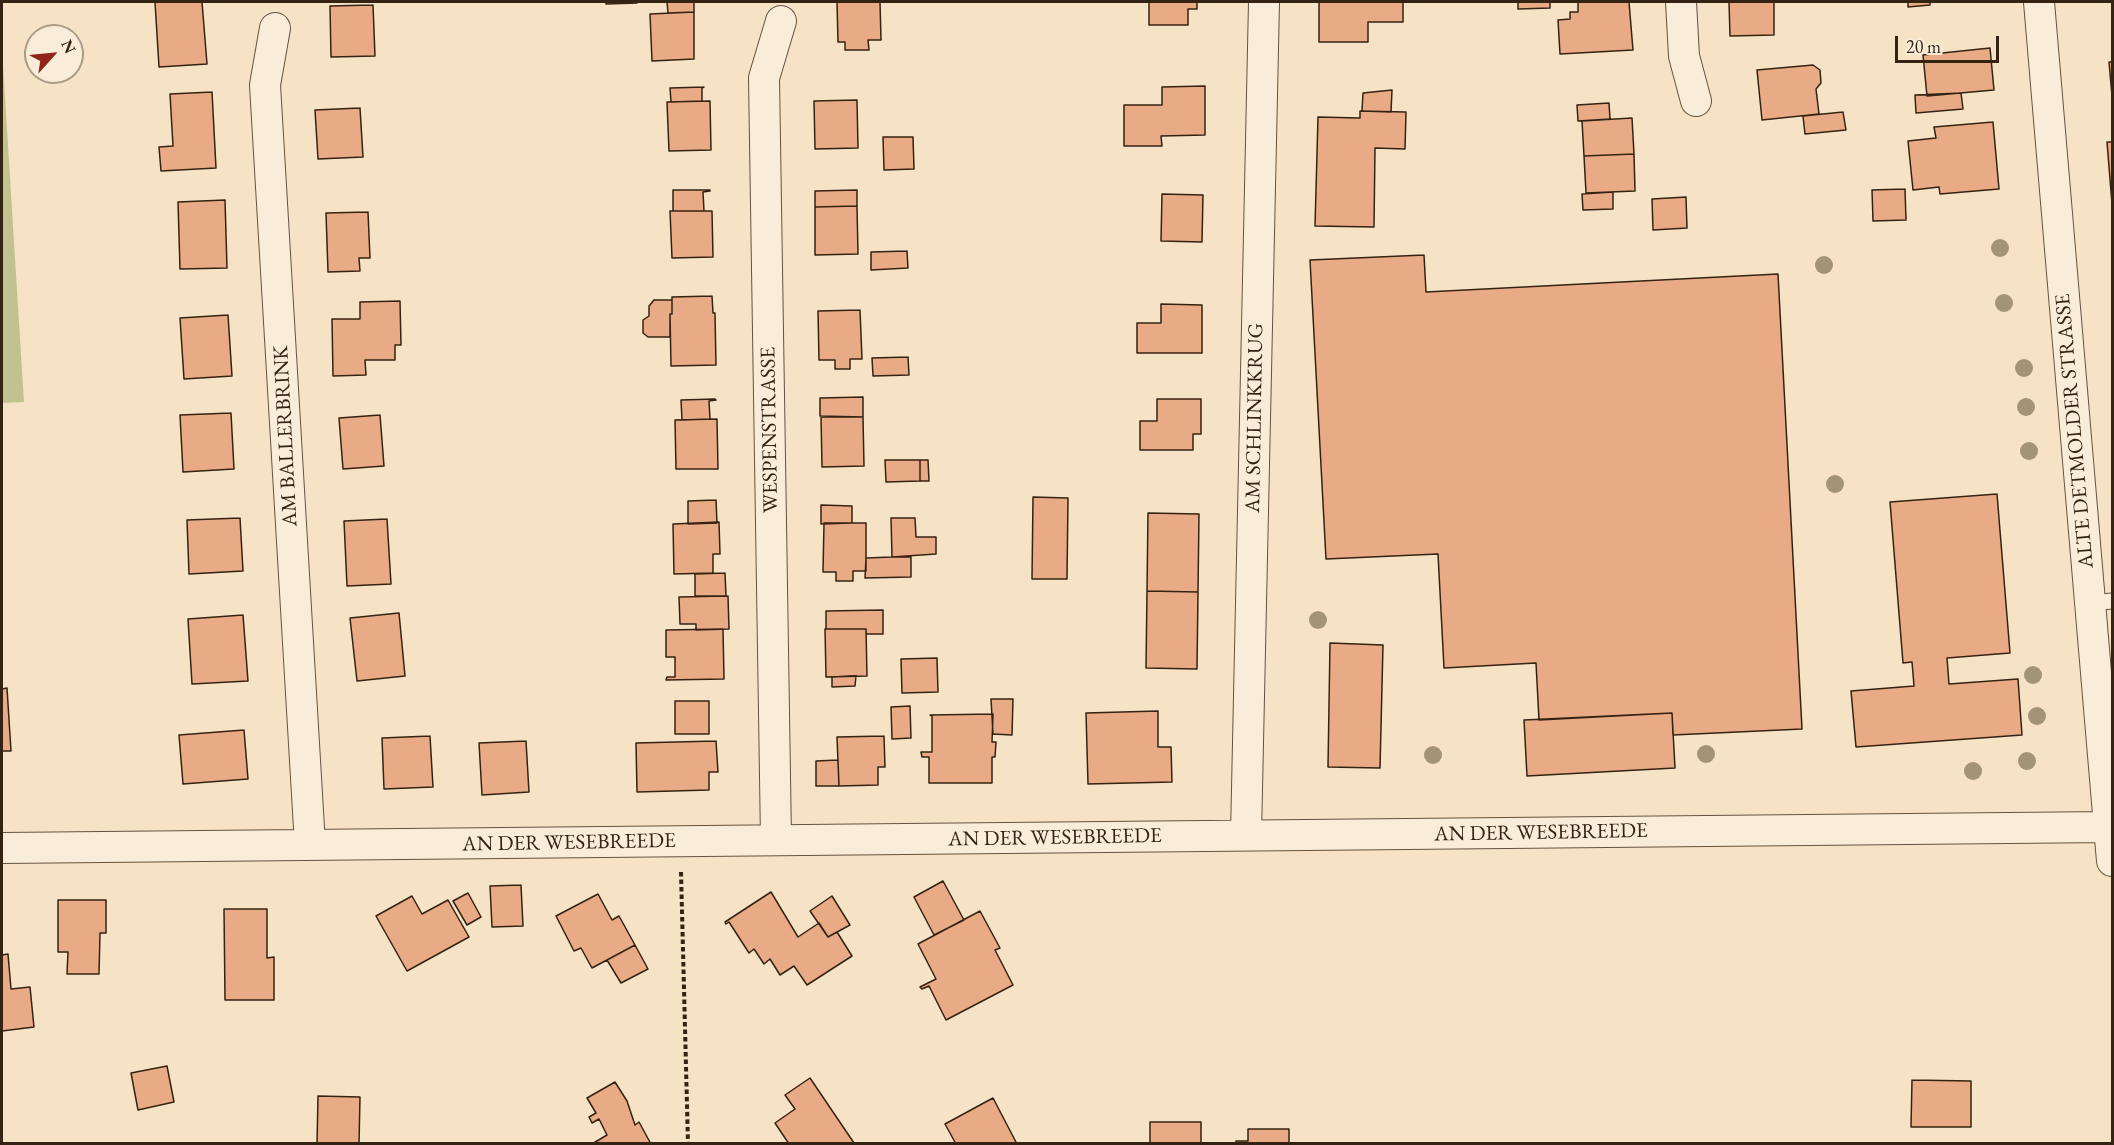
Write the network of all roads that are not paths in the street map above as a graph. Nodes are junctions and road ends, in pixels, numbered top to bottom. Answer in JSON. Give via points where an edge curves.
{"nodes":[{"id":1,"x":1264,"y":2,"type":"edge"},
{"id":2,"x":1681,"y":2,"type":"edge"},
{"id":3,"x":2039,"y":2,"type":"edge"},
{"id":4,"x":781,"y":21,"type":"dead end"},
{"id":5,"x":275,"y":28,"type":"dead end"},
{"id":6,"x":1696,"y":101,"type":"dead end"},
{"id":7,"x":2101,"y":602,"type":"edge"},
{"id":8,"x":2105,"y":692,"type":"edge"},
{"id":9,"x":2108,"y":827,"type":"junction"},
{"id":10,"x":1246,"y":836,"type":"junction"},
{"id":11,"x":776,"y":840,"type":"junction"},
{"id":12,"x":310,"y":845,"type":"junction"},
{"id":13,"x":2,"y":848,"type":"edge"},
{"id":14,"x":2112,"y":861,"type":"edge"}],
"edges":[{"from":1,"to":10,"type":"street","name":"AM SCHLINKKRUG"},
{"from":2,"to":6,"type":"street","via":[[1684,56]]},
{"from":3,"to":7,"type":"street","name":"ALTE DETMOLDER STRASSE"},
{"from":4,"to":11,"type":"street","name":"WESPENSTRASSE","via":[[764,78]]},
{"from":5,"to":12,"type":"street","name":"AM BALLERBRINK","via":[[265,85]]},
{"from":7,"to":8,"type":"street","name":"ALTE DETMOLDER STRASSE"},
{"from":8,"to":9,"type":"street","name":"ALTE DETMOLDER STRASSE"},
{"from":9,"to":10,"type":"street","name":"AN DER WESEBREEDE"},
{"from":9,"to":14,"type":"street","name":"ALTE DETMOLDER STRASSE"},
{"from":10,"to":11,"type":"street","name":"AN DER WESEBREEDE"},
{"from":11,"to":12,"type":"street","name":"AN DER WESEBREEDE"},
{"from":12,"to":13,"type":"street","name":"AN DER WESEBREEDE"}]}
